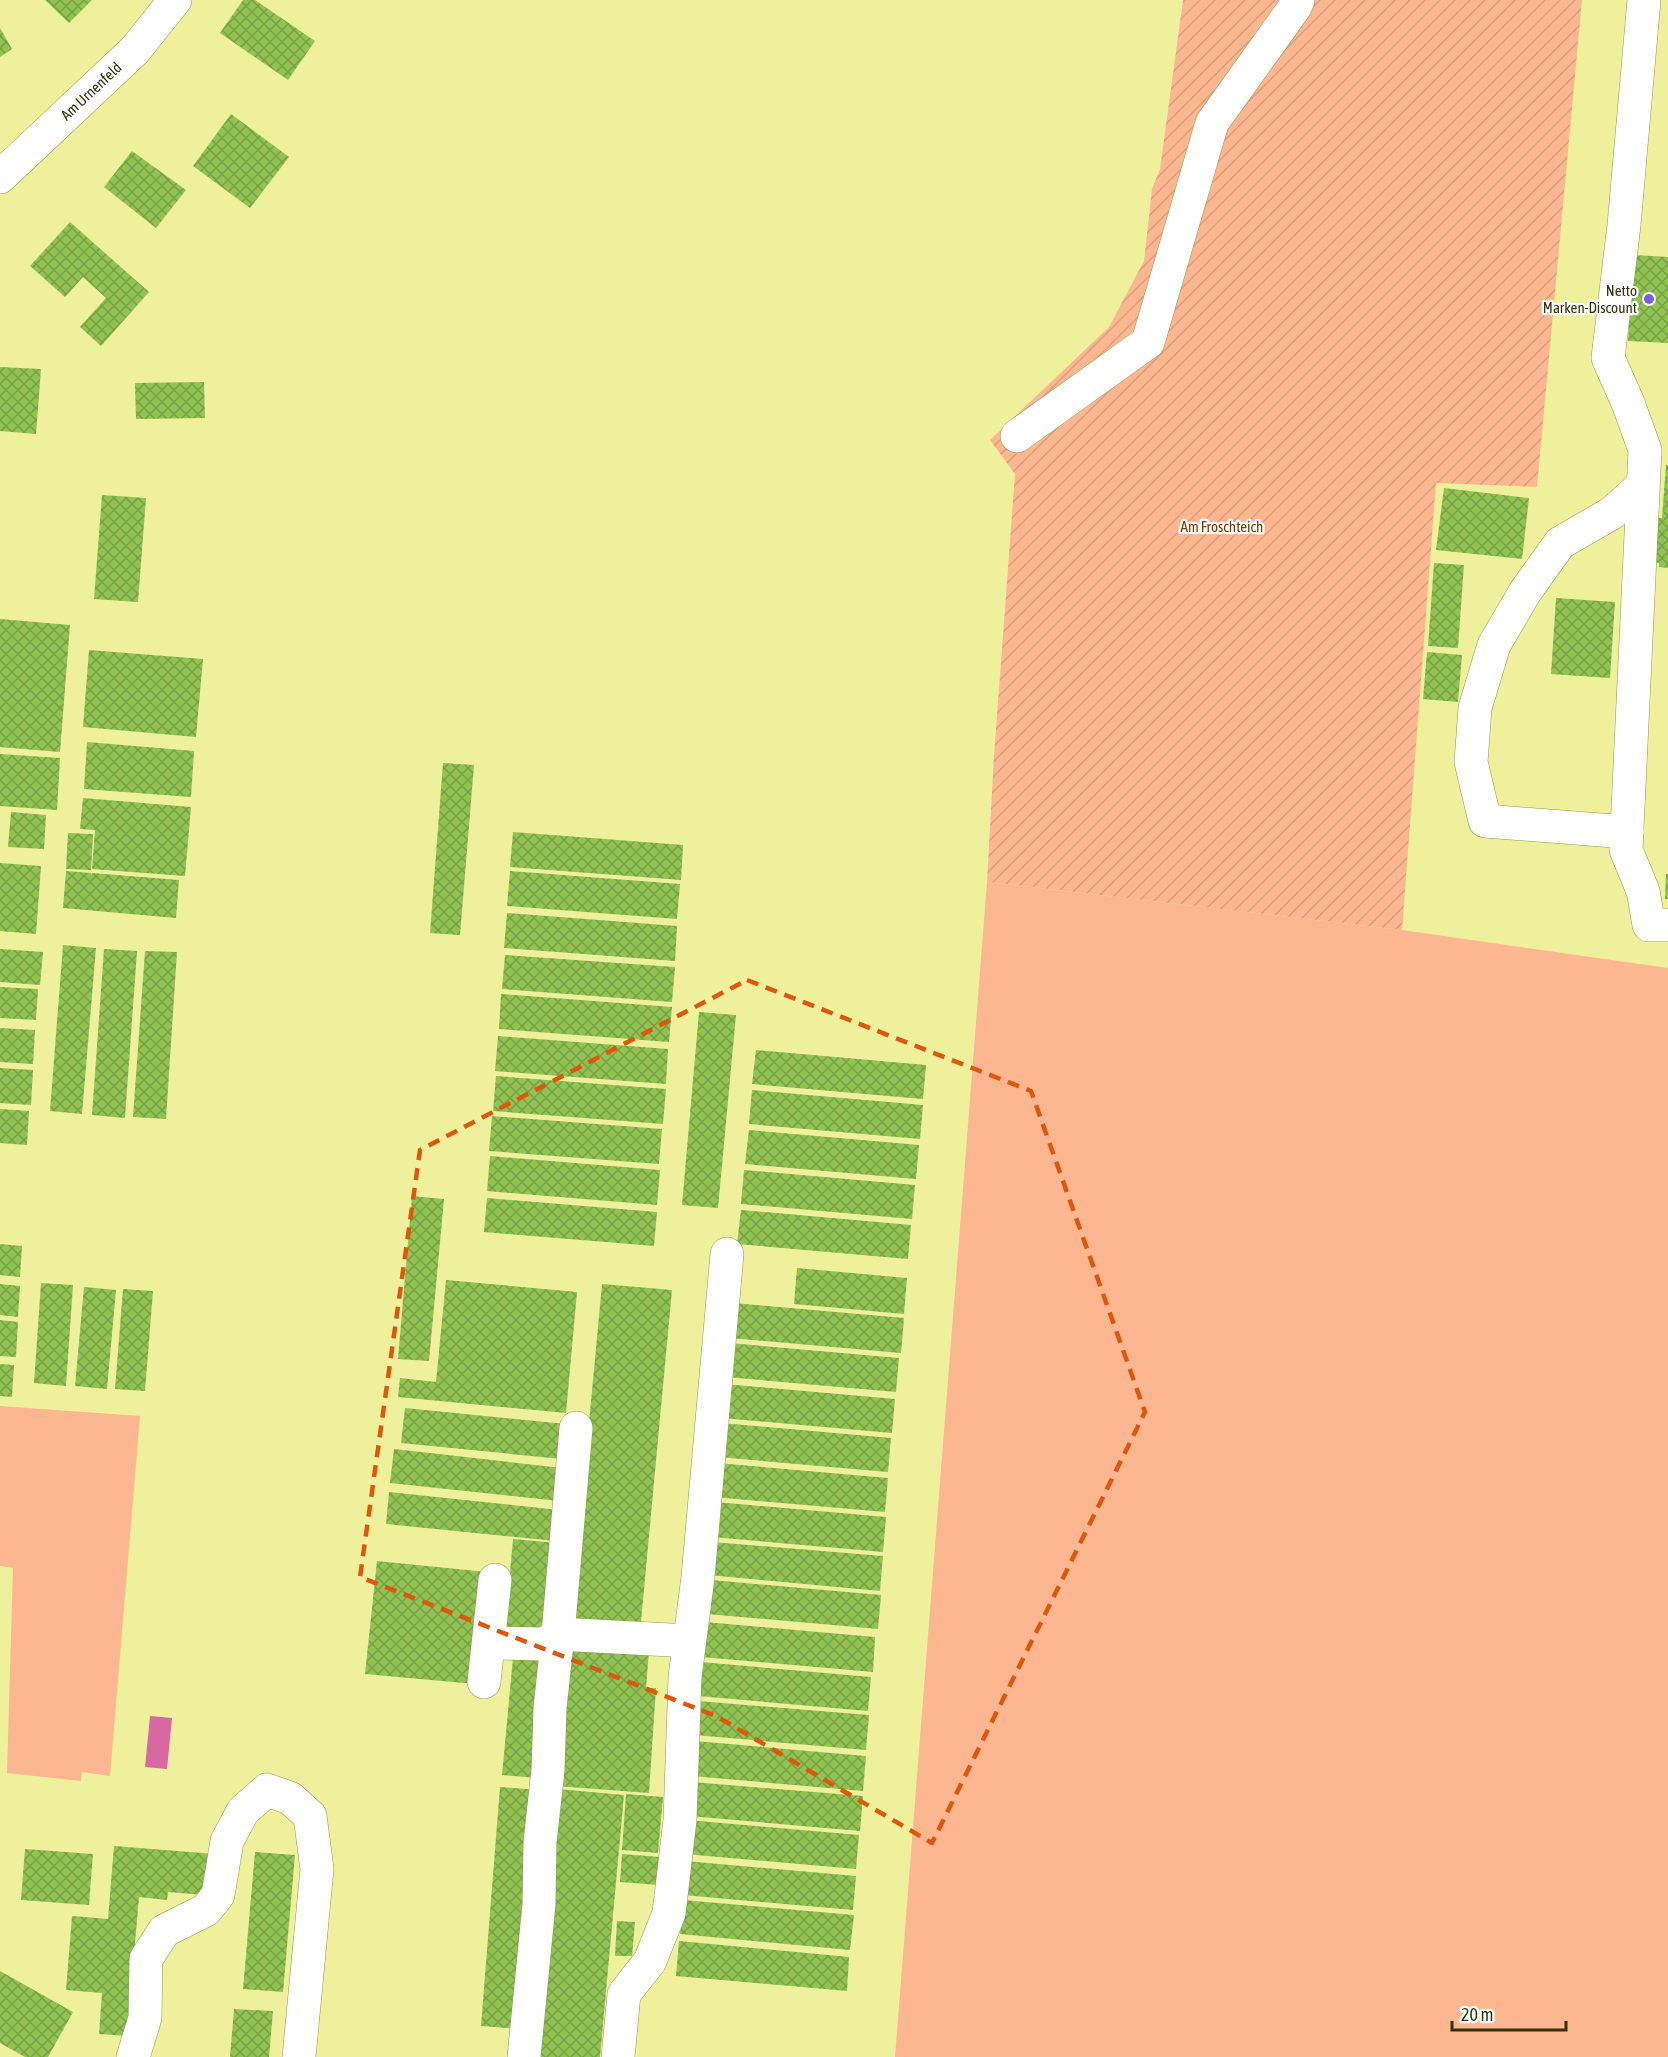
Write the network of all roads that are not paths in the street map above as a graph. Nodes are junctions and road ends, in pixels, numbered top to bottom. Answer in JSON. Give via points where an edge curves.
{"nodes":[{"id":1,"x":175,"y":0,"type":"edge"},
{"id":2,"x":1298,"y":0,"type":"edge"},
{"id":3,"x":1644,"y":0,"type":"edge"},
{"id":4,"x":0,"y":177,"type":"edge"},
{"id":5,"x":1017,"y":436,"type":"dead end"},
{"id":6,"x":1643,"y":485,"type":"junction"},
{"id":7,"x":1627,"y":832,"type":"junction"},
{"id":8,"x":1668,"y":925,"type":"edge"},
{"id":9,"x":727,"y":1254,"type":"dead end"},
{"id":10,"x":576,"y":1428,"type":"dead end"},
{"id":11,"x":495,"y":1580,"type":"dead end"},
{"id":12,"x":558,"y":1634,"type":"junction"},
{"id":13,"x":690,"y":1641,"type":"junction"},
{"id":14,"x":490,"y":1643,"type":"junction"},
{"id":15,"x":484,"y":1682,"type":"dead end"},
{"id":16,"x":133,"y":2057,"type":"edge"},
{"id":17,"x":299,"y":2057,"type":"edge"},
{"id":18,"x":524,"y":2057,"type":"edge"},
{"id":19,"x":618,"y":2057,"type":"edge"}],
"edges":[{"from":1,"to":4,"type":"street","name":"Am Urnenfeld","via":[[135,50]]},
{"from":2,"to":5,"type":"street","via":[[1212,123],[1148,342]]},
{"from":3,"to":6,"type":"street","via":[[1608,358],[1645,450]]},
{"from":6,"to":7,"type":"street"},
{"from":6,"to":7,"type":"street","via":[[1612,513],[1560,543],[1525,592],[1494,645],[1475,708],[1471,762],[1485,821]]},
{"from":7,"to":8,"type":"street","via":[[1626,850],[1643,891],[1649,925]]},
{"from":9,"to":13,"type":"street"},
{"from":10,"to":12,"type":"street"},
{"from":11,"to":14,"type":"street"},
{"from":12,"to":13,"type":"street"},
{"from":12,"to":14,"type":"street","via":[[545,1644]]},
{"from":12,"to":18,"type":"street"},
{"from":13,"to":19,"type":"street","via":[[680,1820],[669,1913],[650,1961],[624,1994]]},
{"from":14,"to":15,"type":"street"},
{"from":16,"to":17,"type":"street","via":[[145,2018],[146,1959],[164,1931],[206,1910],[218,1895],[227,1841],[243,1811],[267,1790],[290,1798],[310,1816],[317,1869]]}]}
